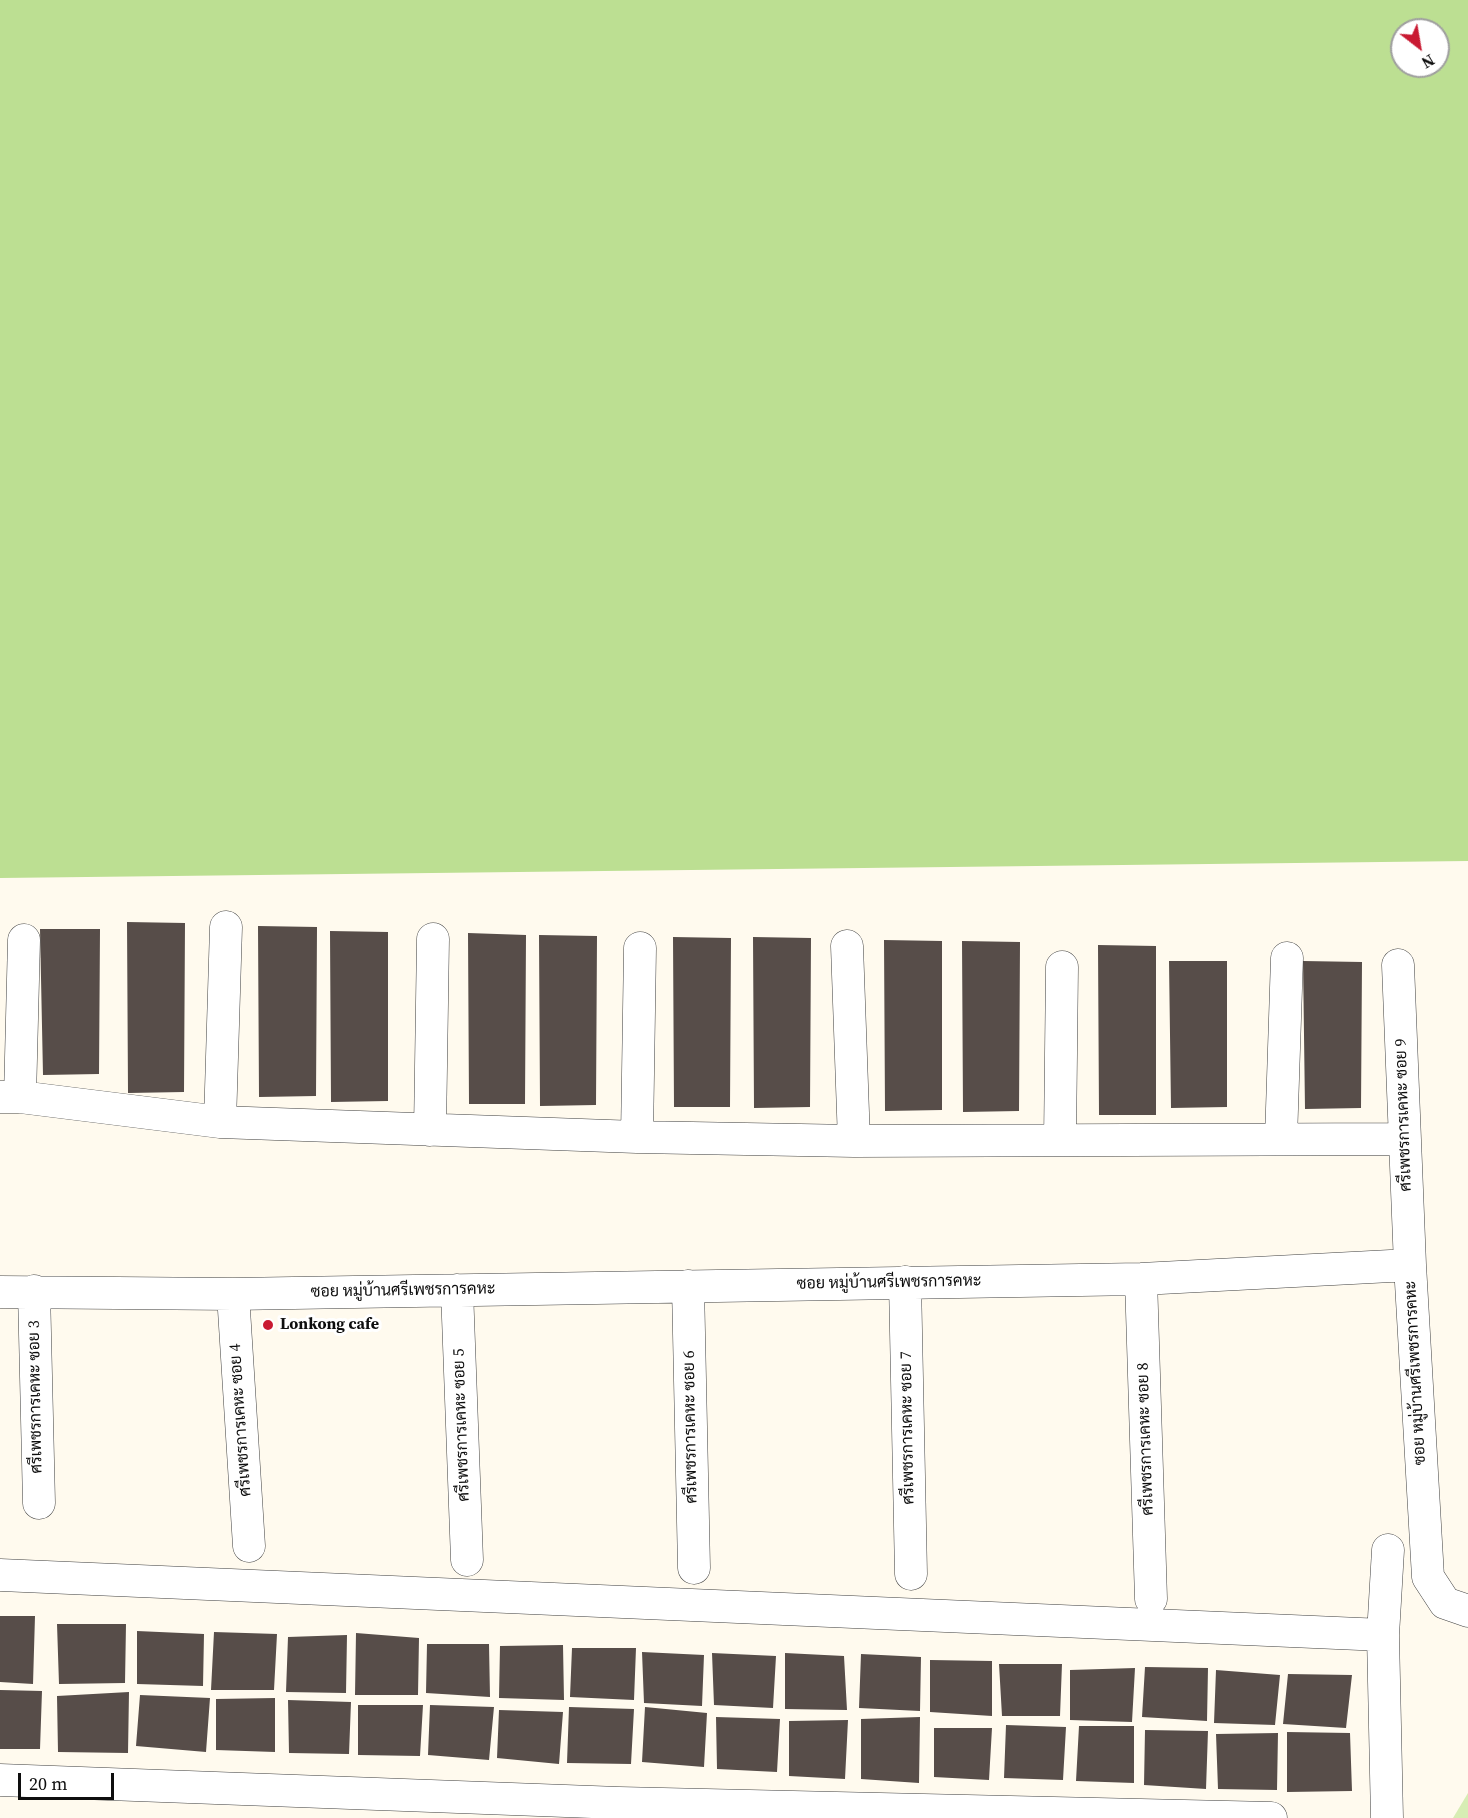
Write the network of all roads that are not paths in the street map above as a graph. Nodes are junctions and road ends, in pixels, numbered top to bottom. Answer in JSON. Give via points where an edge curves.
{"nodes":[{"id":1,"x":226,"y":927,"type":"dead end"},
{"id":2,"x":433,"y":939,"type":"dead end"},
{"id":3,"x":24,"y":940,"type":"dead end"},
{"id":4,"x":847,"y":946,"type":"dead end"},
{"id":5,"x":640,"y":948,"type":"dead end"},
{"id":6,"x":1287,"y":958,"type":"dead end"},
{"id":7,"x":1398,"y":966,"type":"dead end"},
{"id":8,"x":1062,"y":967,"type":"dead end"},
{"id":9,"x":10,"y":1097,"type":"edge"},
{"id":10,"x":220,"y":1122,"type":"junction"},
{"id":11,"x":430,"y":1130,"type":"junction"},
{"id":12,"x":637,"y":1137,"type":"junction"},
{"id":13,"x":1281,"y":1139,"type":"junction"},
{"id":14,"x":1404,"y":1139,"type":"junction"},
{"id":15,"x":1060,"y":1140,"type":"junction"},
{"id":16,"x":854,"y":1142,"type":"junction"},
{"id":17,"x":1410,"y":1265,"type":"junction"},
{"id":18,"x":1141,"y":1279,"type":"junction"},
{"id":19,"x":906,"y":1282,"type":"junction"},
{"id":20,"x":688,"y":1286,"type":"junction"},
{"id":21,"x":457,"y":1290,"type":"junction"},
{"id":22,"x":34,"y":1291,"type":"junction"},
{"id":23,"x":0,"y":1292,"type":"edge"},
{"id":24,"x":233,"y":1294,"type":"junction"},
{"id":25,"x":39,"y":1503,"type":"dead end"},
{"id":26,"x":249,"y":1546,"type":"dead end"},
{"id":27,"x":1388,"y":1550,"type":"dead end"},
{"id":28,"x":467,"y":1560,"type":"dead end"},
{"id":29,"x":694,"y":1568,"type":"dead end"},
{"id":30,"x":911,"y":1574,"type":"dead end"},
{"id":31,"x":0,"y":1575,"type":"edge"},
{"id":32,"x":1151,"y":1599,"type":"dead end"},
{"id":33,"x":1468,"y":1611,"type":"edge"},
{"id":34,"x":1383,"y":1635,"type":"junction"},
{"id":35,"x":0,"y":1780,"type":"edge"},
{"id":36,"x":1271,"y":1818,"type":"edge"},
{"id":37,"x":1387,"y":1818,"type":"edge"}],
"edges":[{"from":1,"to":10,"type":"street"},
{"from":2,"to":11,"type":"street"},
{"from":3,"to":9,"type":"street"},
{"from":4,"to":16,"type":"street"},
{"from":5,"to":12,"type":"street"},
{"from":6,"to":13,"type":"street"},
{"from":7,"to":14,"type":"street","name":"ศรีเพชรการเคหะ ซอย 9"},
{"from":8,"to":15,"type":"street"},
{"from":9,"to":10,"type":"street"},
{"from":10,"to":11,"type":"street"},
{"from":11,"to":12,"type":"street"},
{"from":12,"to":16,"type":"street"},
{"from":13,"to":14,"type":"street"},
{"from":13,"to":15,"type":"street"},
{"from":14,"to":17,"type":"street","name":"ศรีเพชรการเคหะ ซอย 9"},
{"from":15,"to":16,"type":"street"},
{"from":17,"to":18,"type":"street","name":"ซอย หมู่บ้านศรีเพชรการคหะ"},
{"from":17,"to":33,"type":"street","name":"ซอย หมู่บ้านศรีเพชรการคหะ","via":[[1428,1577],[1445,1603]]},
{"from":18,"to":19,"type":"street","name":"ซอย หมู่บ้านศรีเพชรการคหะ"},
{"from":18,"to":32,"type":"street","name":"ศรีเพชรการเคหะ ซอย 8"},
{"from":19,"to":20,"type":"street","name":"ซอย หมู่บ้านศรีเพชรการคหะ"},
{"from":19,"to":30,"type":"street","name":"ศรีเพชรการเคหะ ซอย 7"},
{"from":20,"to":21,"type":"street","name":"ซอย หมู่บ้านศรีเพชรการคหะ"},
{"from":20,"to":29,"type":"street","name":"ศรีเพชรการเคหะ ซอย 6"},
{"from":21,"to":24,"type":"street","name":"ซอย หมู่บ้านศรีเพชรการคหะ"},
{"from":21,"to":28,"type":"street","name":"ศรีเพชรการเคหะ ซอย 5"},
{"from":22,"to":23,"type":"street","name":"ซอย หมู่บ้านศรีเพชรการคหะ"},
{"from":22,"to":24,"type":"street","name":"ซอย หมู่บ้านศรีเพชรการคหะ"},
{"from":22,"to":25,"type":"street","name":"ศรีเพชรการเคหะ ซอย 3"},
{"from":24,"to":26,"type":"street","name":"ศรีเพชรการเคหะ ซอย 4"},
{"from":27,"to":34,"type":"street"},
{"from":31,"to":34,"type":"street"},
{"from":34,"to":37,"type":"street"},
{"from":35,"to":36,"type":"street","via":[[619,1803]]}]}
